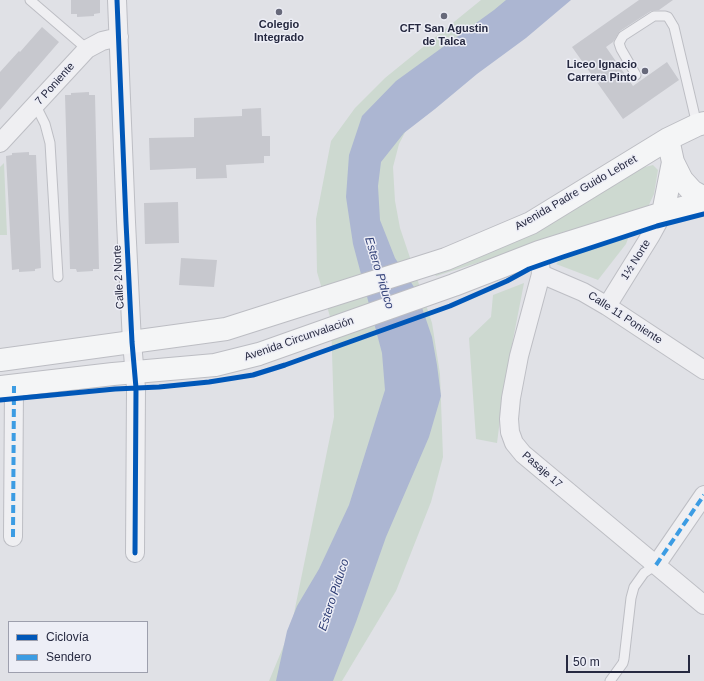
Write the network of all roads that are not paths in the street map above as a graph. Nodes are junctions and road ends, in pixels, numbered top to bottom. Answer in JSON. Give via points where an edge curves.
{"nodes":[{"id":1,"x":30,"y":0,"type":"edge"},
{"id":2,"x":117,"y":0,"type":"edge"},
{"id":3,"x":118,"y":37,"type":"junction"},
{"id":4,"x":87,"y":49,"type":"junction"},
{"id":5,"x":636,"y":75,"type":"dead end"},
{"id":6,"x":36,"y":106,"type":"junction"},
{"id":7,"x":700,"y":124,"type":"edge"},
{"id":8,"x":668,"y":139,"type":"junction"},
{"id":9,"x":0,"y":143,"type":"edge"},
{"id":10,"x":673,"y":162,"type":"junction"},
{"id":11,"x":704,"y":198,"type":"edge"},
{"id":12,"x":704,"y":202,"type":"edge"},
{"id":13,"x":663,"y":213,"type":"junction"},
{"id":14,"x":539,"y":252,"type":"junction"},
{"id":15,"x":541,"y":274,"type":"junction"},
{"id":16,"x":58,"y":277,"type":"dead end"},
{"id":17,"x":607,"y":306,"type":"junction"},
{"id":18,"x":132,"y":342,"type":"junction"},
{"id":19,"x":0,"y":360,"type":"edge"},
{"id":20,"x":704,"y":370,"type":"edge"},
{"id":21,"x":135,"y":373,"type":"junction"},
{"id":22,"x":7,"y":387,"type":"edge"},
{"id":23,"x":704,"y":495,"type":"edge"},
{"id":24,"x":13,"y":537,"type":"dead end"},
{"id":25,"x":135,"y":553,"type":"dead end"},
{"id":26,"x":656,"y":565,"type":"junction"},
{"id":27,"x":704,"y":605,"type":"edge"},
{"id":28,"x":610,"y":681,"type":"edge"}],
"edges":[{"from":1,"to":4,"type":"lane"},
{"from":2,"to":3,"type":"street","name":"Calle 2 Norte"},
{"from":3,"to":4,"type":"street","name":"7 Poniente","via":[[102,41]]},
{"from":3,"to":18,"type":"street","name":"Calle 2 Norte"},
{"from":4,"to":6,"type":"street","name":"7 Poniente"},
{"from":5,"to":7,"type":"lane","via":[[619,43],[623,36],[654,16],[668,17],[674,27]]},
{"from":6,"to":9,"type":"street","name":"7 Poniente"},
{"from":6,"to":16,"type":"lane","via":[[45,124],[50,143]]},
{"from":7,"to":8,"type":"main road","name":"Avenida Padre Guido Lebret"},
{"from":8,"to":10,"type":"main road"},
{"from":8,"to":18,"type":"main road","name":"Avenida Padre Guido Lebret","via":[[531,223],[446,259],[226,329]]},
{"from":10,"to":11,"type":"main road","via":[[682,180],[692,191]]},
{"from":10,"to":13,"type":"main road"},
{"from":12,"to":13,"type":"main road"},
{"from":13,"to":14,"type":"main road"},
{"from":13,"to":17,"type":"street","name":"1½ Norte","via":[[652,236]]},
{"from":14,"to":15,"type":"street","name":"Pasaje 17"},
{"from":14,"to":21,"type":"main road","name":"Avenida Circunvalación","via":[[259,354],[215,365]]},
{"from":15,"to":17,"type":"street","name":"Calle 11 Poniente","via":[[583,292]]},
{"from":15,"to":26,"type":"street","name":"Pasaje 17","via":[[519,356],[511,398],[508,419],[514,443],[523,454]]},
{"from":17,"to":20,"type":"street","name":"Calle 11 Poniente"},
{"from":18,"to":19,"type":"main road"},
{"from":18,"to":21,"type":"street","name":"Calle 2 Norte"},
{"from":21,"to":22,"type":"main road","name":"Avenida Circunvalación"},
{"from":21,"to":25,"type":"street","name":"Calle 2 Norte"},
{"from":22,"to":24,"type":"street"},
{"from":23,"to":26,"type":"street"},
{"from":26,"to":27,"type":"street","name":"Pasaje 17"},
{"from":26,"to":28,"type":"lane","via":[[644,572],[634,587],[624,659]]}]}
